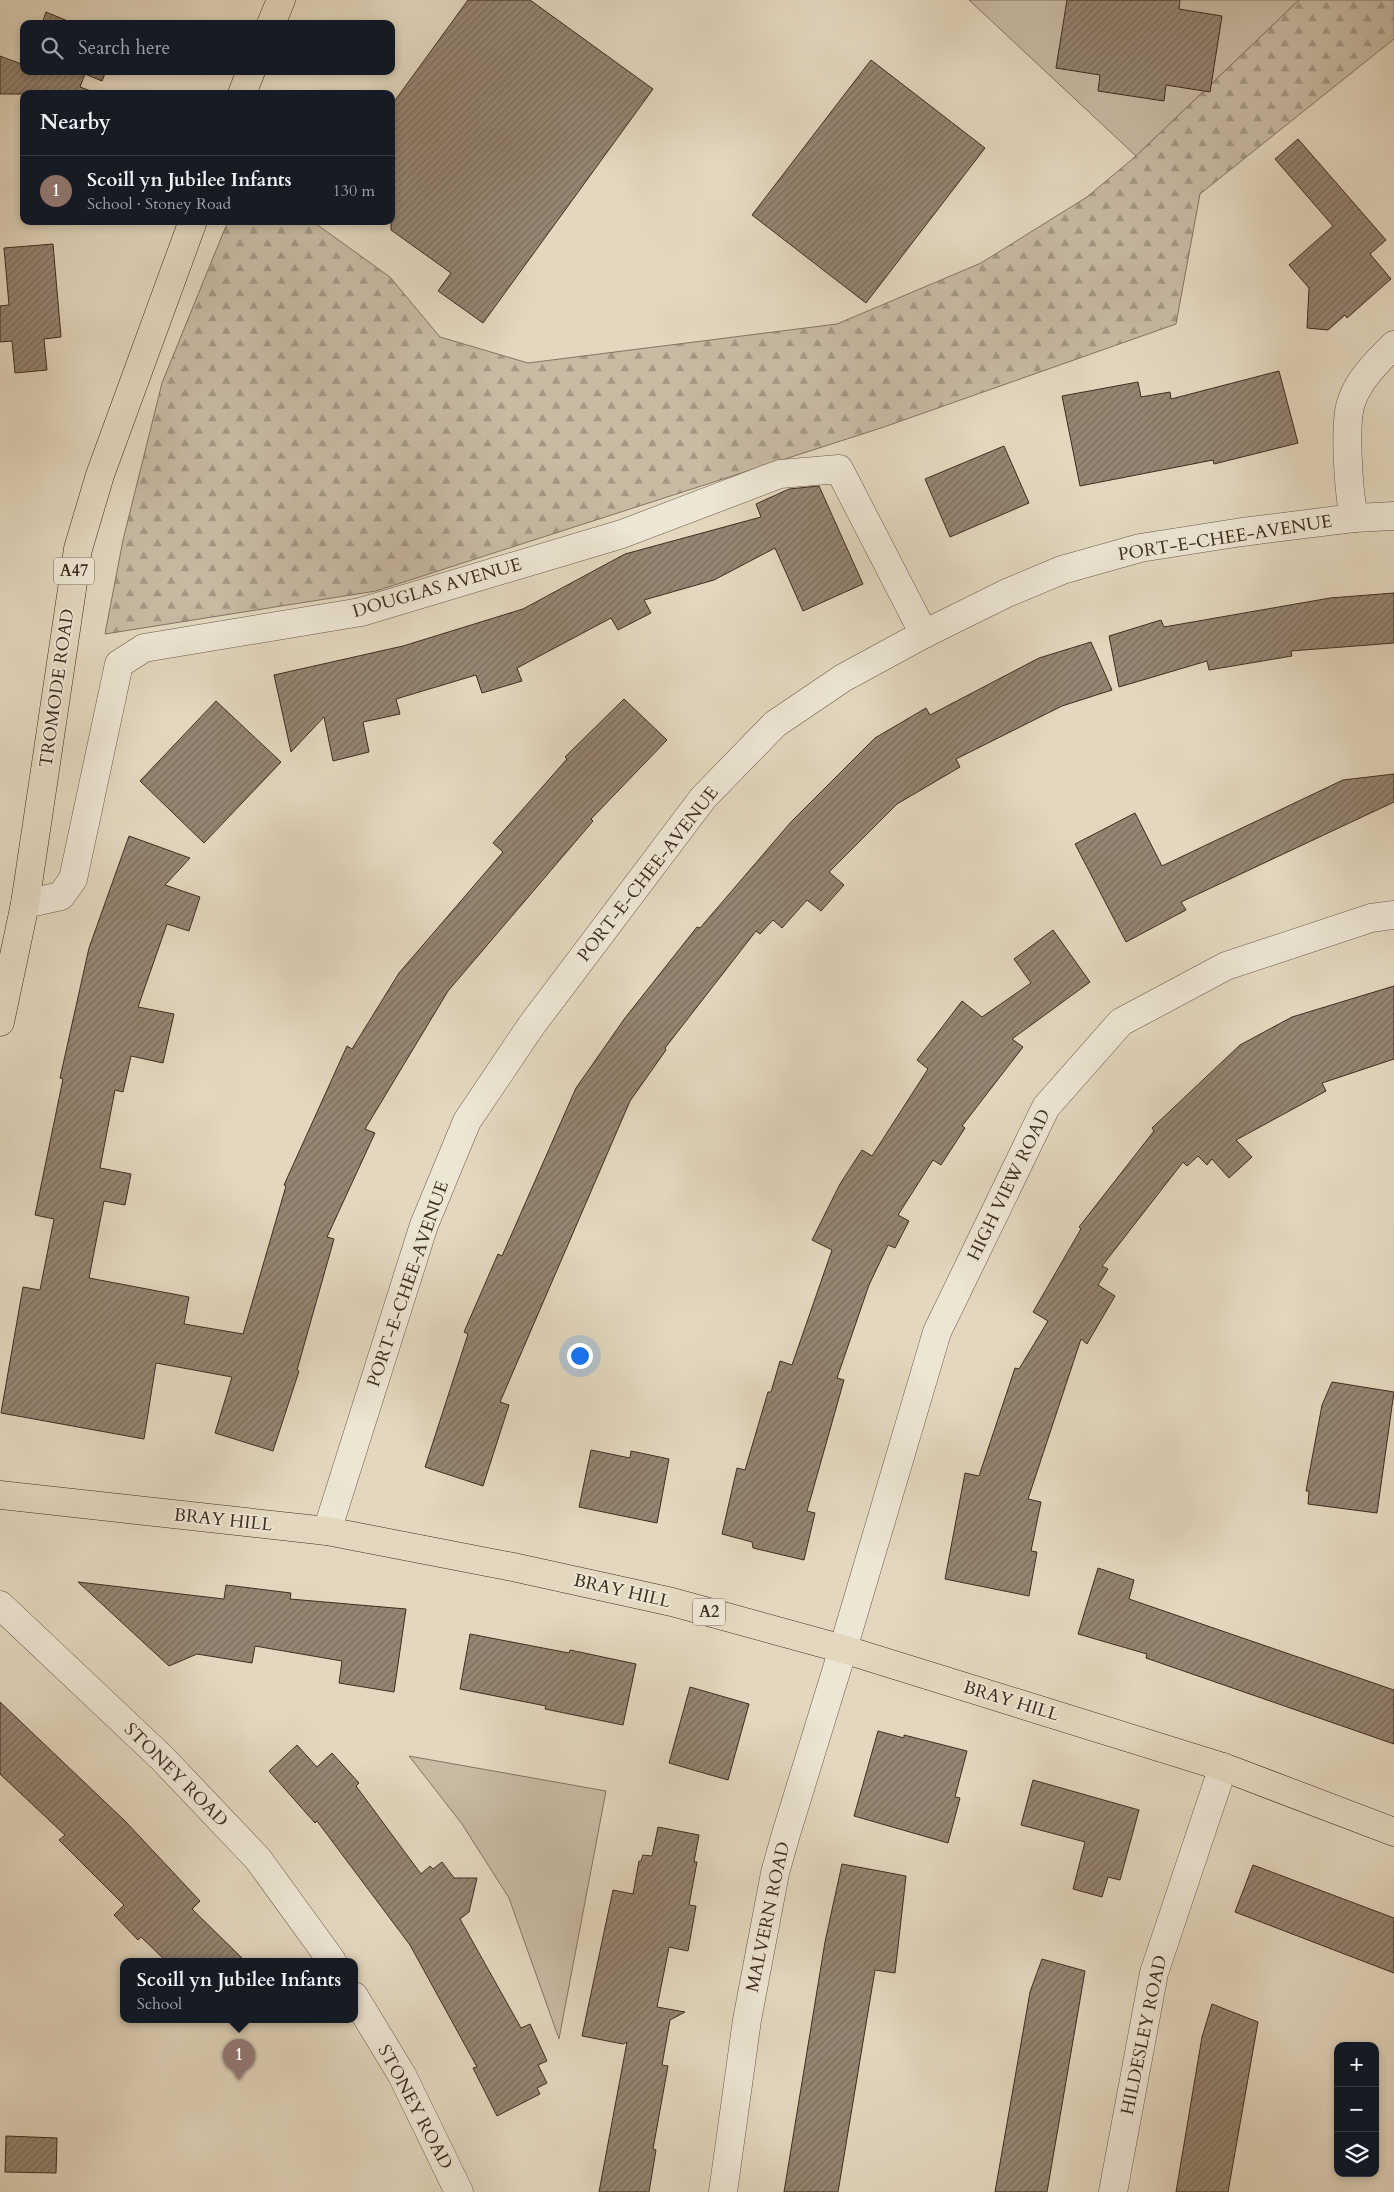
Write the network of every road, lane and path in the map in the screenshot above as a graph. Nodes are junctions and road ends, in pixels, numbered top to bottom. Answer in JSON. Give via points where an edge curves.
{"nodes":[{"id":1,"x":281,"y":0,"type":"edge"},
{"id":2,"x":273,"y":20,"type":"edge"},
{"id":3,"x":249,"y":75,"type":"edge"},
{"id":4,"x":244,"y":90,"type":"edge"},
{"id":5,"x":192,"y":225,"type":"edge"},
{"id":6,"x":1394,"y":345,"type":"edge"},
{"id":7,"x":1394,"y":516,"type":"edge"},
{"id":8,"x":1354,"y":518,"type":"junction"},
{"id":9,"x":924,"y":634,"type":"junction"},
{"id":10,"x":25,"y":904,"type":"junction"},
{"id":11,"x":1394,"y":915,"type":"edge"},
{"id":12,"x":0,"y":1022,"type":"edge"},
{"id":13,"x":0,"y":1495,"type":"edge"},
{"id":14,"x":327,"y":1532,"type":"junction"},
{"id":15,"x":0,"y":1606,"type":"edge"},
{"id":16,"x":843,"y":1650,"type":"junction"},
{"id":17,"x":1223,"y":1767,"type":"junction"},
{"id":18,"x":1394,"y":1832,"type":"edge"},
{"id":19,"x":330,"y":1958,"type":"edge"},
{"id":20,"x":358,"y":2003,"type":"edge"},
{"id":21,"x":459,"y":2192,"type":"edge"},
{"id":22,"x":723,"y":2192,"type":"edge"},
{"id":23,"x":1114,"y":2192,"type":"edge"}],
"edges":[{"from":1,"to":2,"type":"main road"},
{"from":3,"to":4,"type":"main road"},
{"from":5,"to":10,"type":"main road","name":"TROMODE ROAD","number":"A47","via":[[100,475],[78,549]]},
{"from":6,"to":8,"type":"street","via":[[1375,364],[1352,401],[1348,420],[1349,496]]},
{"from":7,"to":8,"type":"street","name":"PORT-E-CHEE-AVENUE"},
{"from":8,"to":9,"type":"street","name":"PORT-E-CHEE-AVENUE","via":[[1140,548],[1062,570]]},
{"from":9,"to":10,"type":"street","name":"DOUGLAS AVENUE","via":[[839,469],[780,474],[622,534],[361,612],[144,648],[119,664],[73,879],[61,896]]},
{"from":9,"to":14,"type":"street","name":"PORT-E-CHEE-AVENUE","via":[[843,678],[775,724],[703,798],[531,1026],[467,1121],[424,1225]]},
{"from":10,"to":12,"type":"main road","name":"TROMODE ROAD","number":"A47"},
{"from":11,"to":16,"type":"street","name":"HIGH VIEW ROAD","via":[[1371,918],[1226,966],[1121,1022],[1046,1107],[937,1332]]},
{"from":13,"to":14,"type":"main road","name":"BRAY HILL","number":"A2"},
{"from":14,"to":16,"type":"main road","name":"BRAY HILL","number":"A2","via":[[513,1567],[672,1602]]},
{"from":15,"to":19,"type":"street","name":"STONEY ROAD","via":[[162,1758],[258,1859]]},
{"from":16,"to":17,"type":"main road","name":"BRAY HILL","number":"A2"},
{"from":16,"to":22,"type":"street","name":"MALVERN ROAD","via":[[775,1873],[747,2020]]},
{"from":17,"to":18,"type":"main road","name":"BRAY HILL","number":"A2"},
{"from":17,"to":23,"type":"street","name":"HILDESLEY ROAD","via":[[1154,1973]]},
{"from":20,"to":21,"type":"street","name":"STONEY ROAD","via":[[402,2075]]}]}
